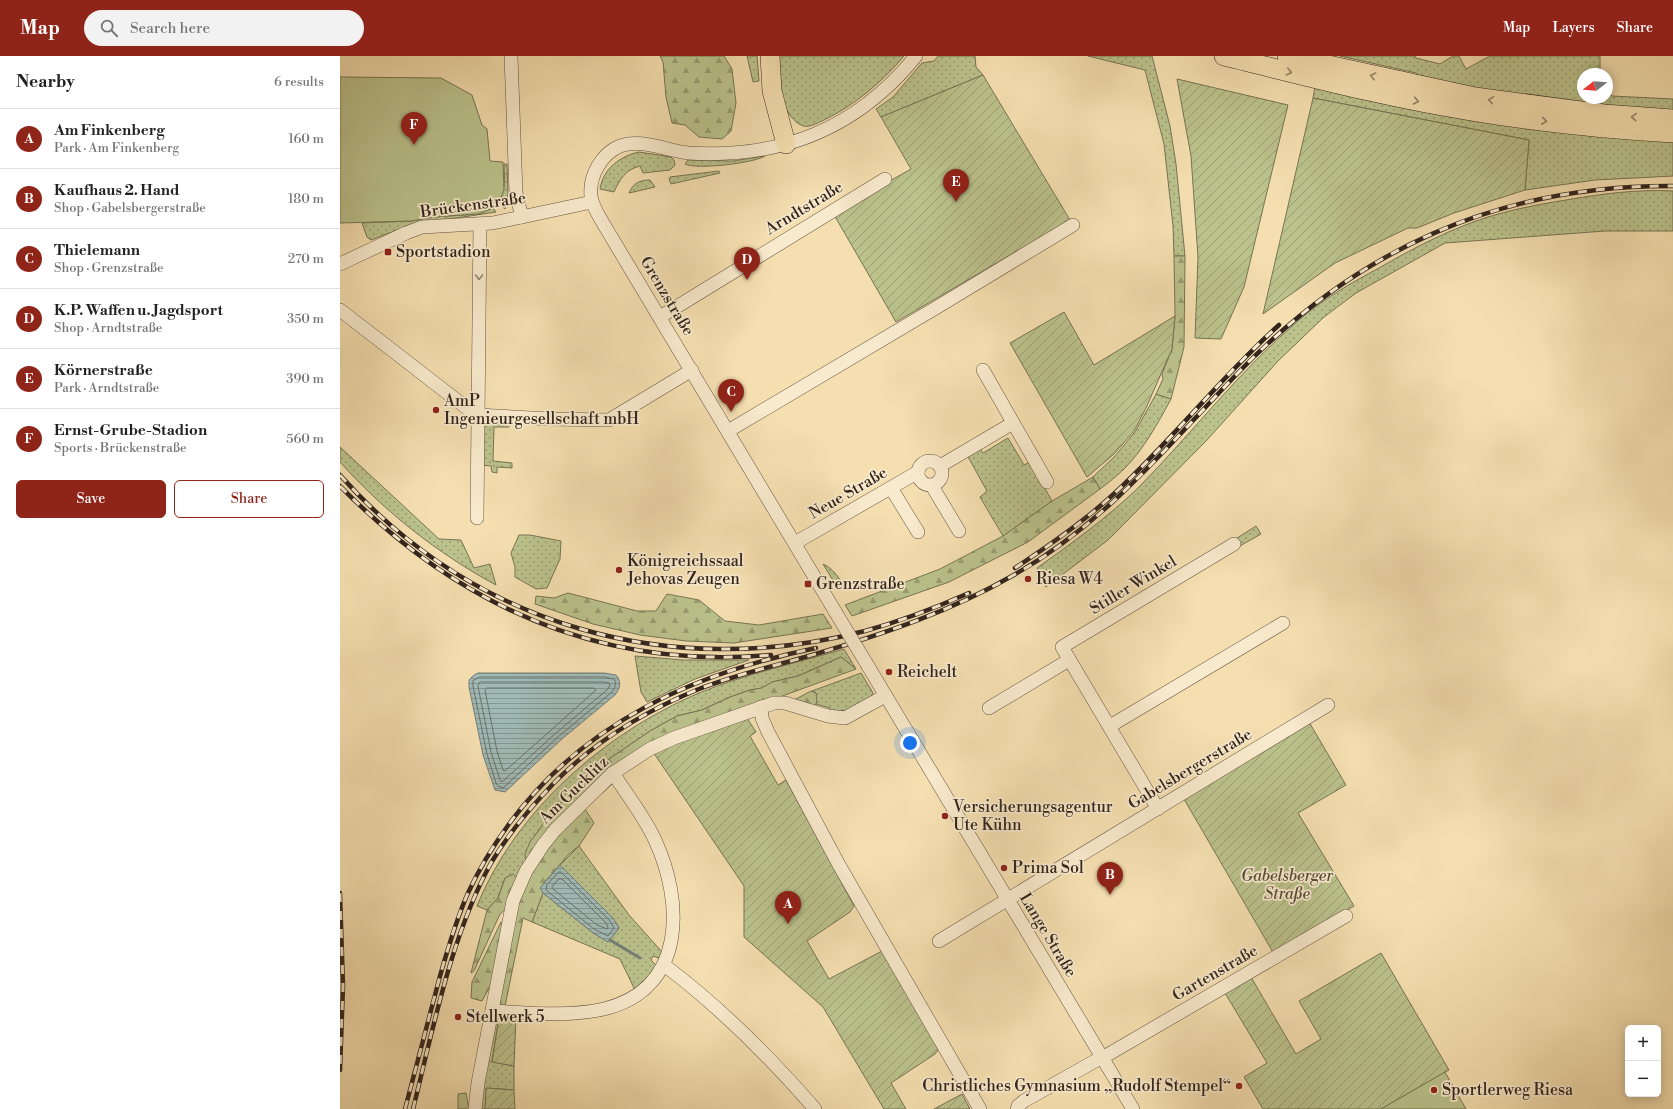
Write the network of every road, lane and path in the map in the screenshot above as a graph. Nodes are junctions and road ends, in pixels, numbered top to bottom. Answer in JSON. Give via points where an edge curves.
{"nodes":[{"id":1,"x":511,"y":56,"type":"edge"},
{"id":2,"x":770,"y":56,"type":"edge"},
{"id":3,"x":916,"y":56,"type":"edge"},
{"id":4,"x":1224,"y":56,"type":"edge"},
{"id":5,"x":1287,"y":56,"type":"edge"},
{"id":6,"x":1673,"y":118,"type":"edge"},
{"id":7,"x":1673,"y":133,"type":"edge"},
{"id":8,"x":786,"y":144,"type":"junction"},
{"id":9,"x":885,"y":179,"type":"dead end"},
{"id":10,"x":592,"y":202,"type":"junction"},
{"id":11,"x":522,"y":217,"type":"junction"},
{"id":12,"x":480,"y":224,"type":"junction"},
{"id":13,"x":1073,"y":225,"type":"dead end"},
{"id":14,"x":340,"y":264,"type":"edge"},
{"id":15,"x":340,"y":310,"type":"edge"},
{"id":16,"x":660,"y":317,"type":"junction"},
{"id":17,"x":692,"y":370,"type":"junction"},
{"id":18,"x":983,"y":370,"type":"dead end"},
{"id":19,"x":478,"y":415,"type":"junction"},
{"id":20,"x":1013,"y":423,"type":"junction"},
{"id":21,"x":728,"y":431,"type":"junction"},
{"id":22,"x":940,"y":466,"type":"junction"},
{"id":23,"x":918,"y":472,"type":"junction"},
{"id":24,"x":1047,"y":482,"type":"dead end"},
{"id":25,"x":932,"y":486,"type":"junction"},
{"id":26,"x":891,"y":488,"type":"junction"},
{"id":27,"x":477,"y":518,"type":"dead end"},
{"id":28,"x":959,"y":531,"type":"dead end"},
{"id":29,"x":918,"y":532,"type":"dead end"},
{"id":30,"x":796,"y":543,"type":"junction"},
{"id":31,"x":1234,"y":544,"type":"dead end"},
{"id":32,"x":836,"y":613,"type":"joint"},
{"id":33,"x":1283,"y":623,"type":"dead end"},
{"id":34,"x":1069,"y":660,"type":"junction"},
{"id":35,"x":885,"y":696,"type":"junction"},
{"id":36,"x":1328,"y":704,"type":"dead end"},
{"id":37,"x":761,"y":707,"type":"junction"},
{"id":38,"x":989,"y":708,"type":"dead end"},
{"id":39,"x":1110,"y":726,"type":"junction"},
{"id":40,"x":613,"y":773,"type":"junction"},
{"id":41,"x":1158,"y":809,"type":"junction"},
{"id":42,"x":1006,"y":899,"type":"junction"},
{"id":43,"x":1346,"y":916,"type":"dead end"},
{"id":44,"x":939,"y":941,"type":"dead end"},
{"id":45,"x":664,"y":965,"type":"junction"},
{"id":46,"x":492,"y":1011,"type":"junction"},
{"id":47,"x":1102,"y":1058,"type":"junction"},
{"id":48,"x":1019,"y":1106,"type":"edge"},
{"id":49,"x":475,"y":1109,"type":"edge"},
{"id":50,"x":815,"y":1109,"type":"edge"},
{"id":51,"x":980,"y":1109,"type":"edge"},
{"id":52,"x":1133,"y":1109,"type":"edge"}],
"edges":[{"from":1,"to":11,"type":"street","via":[[516,193]]},
{"from":2,"to":8,"type":"highway","via":[[772,91]]},
{"from":3,"to":8,"type":"street","via":[[893,82],[848,117],[815,135]]},
{"from":4,"to":7,"type":"highway","one_way":true,"via":[[1398,97],[1471,111],[1561,124]]},
{"from":6,"to":5,"type":"highway","one_way":true,"via":[[1604,114],[1475,98]]},
{"from":8,"to":10,"type":"street","via":[[759,151],[727,154],[683,152],[642,144],[622,146],[604,157],[594,172]]},
{"from":9,"to":16,"type":"street","name":"Arndtstraße"},
{"from":10,"to":11,"type":"street","name":"Brückenstraße"},
{"from":10,"to":16,"type":"street","name":"Grenzstraße"},
{"from":11,"to":12,"type":"street","name":"Brückenstraße"},
{"from":12,"to":14,"type":"street","name":"Brückenstraße","via":[[422,227]]},
{"from":12,"to":19,"type":"street","one_way":true},
{"from":13,"to":21,"type":"street"},
{"from":15,"to":19,"type":"street"},
{"from":16,"to":17,"type":"street","name":"Grenzstraße"},
{"from":17,"to":19,"type":"street","via":[[609,420]]},
{"from":17,"to":21,"type":"street","name":"Grenzstraße"},
{"from":18,"to":20,"type":"street"},
{"from":19,"to":27,"type":"street"},
{"from":20,"to":22,"type":"street"},
{"from":20,"to":24,"type":"street"},
{"from":21,"to":30,"type":"street","name":"Grenzstraße"},
{"from":22,"to":23,"type":"street","via":[[929,461],[923,464]]},
{"from":22,"to":25,"type":"street","via":[[943,476],[939,483]]},
{"from":23,"to":25,"type":"street","via":[[923,483]]},
{"from":23,"to":26,"type":"street","name":"Neue Straße"},
{"from":25,"to":28,"type":"street"},
{"from":26,"to":29,"type":"street"},
{"from":26,"to":30,"type":"street","name":"Neue Straße"},
{"from":30,"to":32,"type":"street","name":"Grenzstraße"},
{"from":31,"to":34,"type":"street","name":"Stiller Winkel","via":[[1062,647]]},
{"from":32,"to":35,"type":"street","name":"Lange Straße","bridge":true},
{"from":33,"to":39,"type":"street"},
{"from":34,"to":38,"type":"street"},
{"from":34,"to":39,"type":"street","name":"Stiller Winkel"},
{"from":35,"to":37,"type":"street","name":"Am Gucklitz","via":[[845,718],[828,716],[785,703]]},
{"from":35,"to":42,"type":"street","name":"Lange Straße"},
{"from":36,"to":41,"type":"street","name":"Gabelsbergerstraße"},
{"from":37,"to":40,"type":"street","name":"Am Gucklitz","via":[[674,738],[650,749]]},
{"from":37,"to":51,"type":"street","via":[[762,718],[768,732],[839,865]]},
{"from":39,"to":41,"type":"street","name":"Stiller Winkel"},
{"from":40,"to":45,"type":"street","via":[[652,835],[671,888],[673,923]]},
{"from":40,"to":46,"type":"street","name":"Am Gucklitz","via":[[555,830],[526,871],[513,901]]},
{"from":41,"to":42,"type":"street","name":"Gabelsbergerstraße"},
{"from":42,"to":44,"type":"street","name":"Gabelsbergerstraße"},
{"from":42,"to":47,"type":"street","name":"Lange Straße"},
{"from":43,"to":47,"type":"street","name":"Gartenstraße"},
{"from":45,"to":46,"type":"street","via":[[654,981],[644,990],[605,1008],[559,1014]]},
{"from":45,"to":50,"type":"street","via":[[730,1020]]},
{"from":46,"to":49,"type":"street","name":"Am Gucklitz"},
{"from":47,"to":48,"type":"street","name":"Gartenstraße"},
{"from":47,"to":52,"type":"street","name":"Lange Straße"}]}
